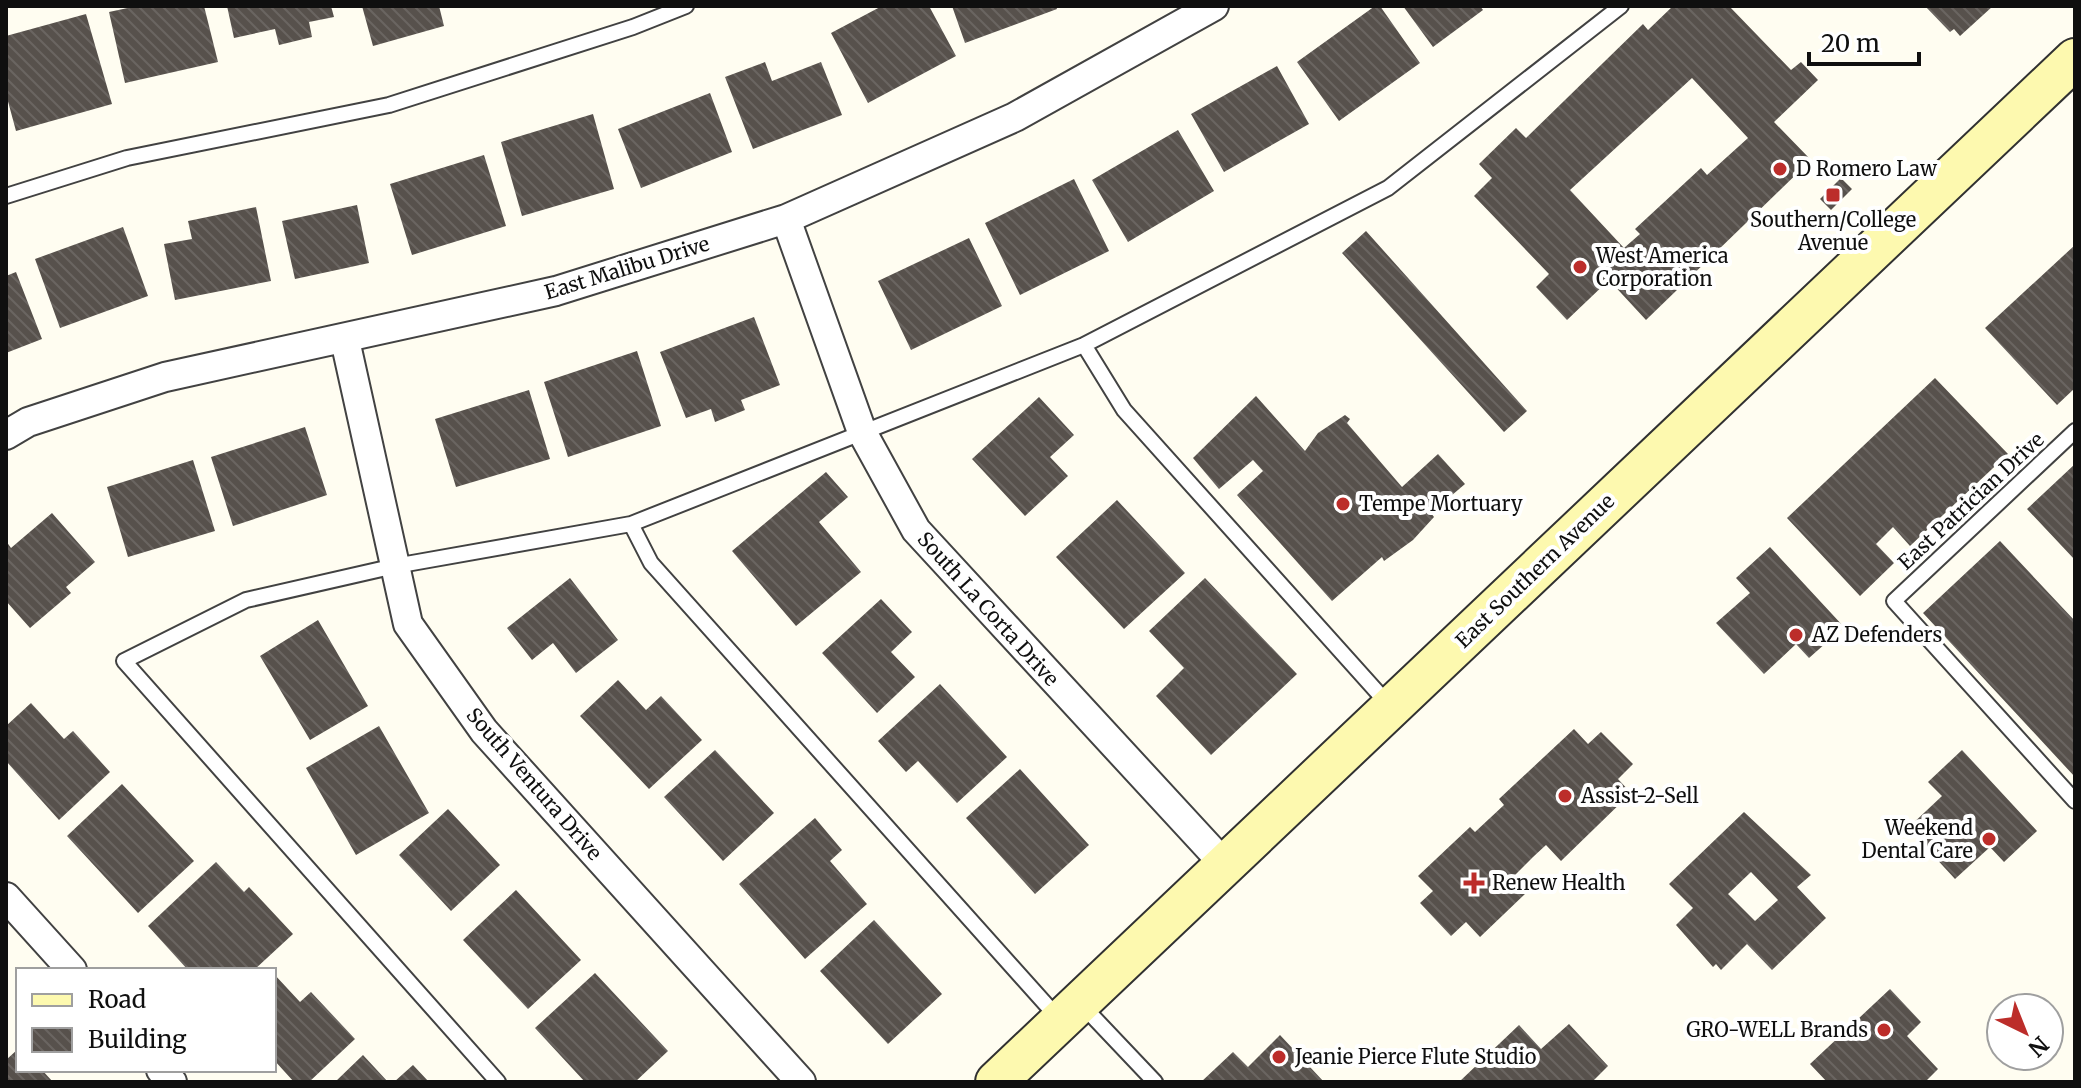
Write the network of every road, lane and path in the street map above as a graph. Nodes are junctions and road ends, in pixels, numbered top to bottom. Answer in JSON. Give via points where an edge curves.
{"nodes":[{"id":1,"x":686,"y":6,"type":"edge"},
{"id":2,"x":1214,"y":6,"type":"edge"},
{"id":3,"x":1621,"y":6,"type":"edge"},
{"id":4,"x":2075,"y":59,"type":"edge"},
{"id":5,"x":6,"y":196,"type":"edge"},
{"id":6,"x":786,"y":219,"type":"junction"},
{"id":7,"x":345,"y":340,"type":"junction"},
{"id":8,"x":1084,"y":345,"type":"junction"},
{"id":9,"x":2075,"y":431,"type":"edge"},
{"id":10,"x":862,"y":432,"type":"junction"},
{"id":11,"x":6,"y":435,"type":"edge"},
{"id":12,"x":631,"y":524,"type":"junction"},
{"id":13,"x":395,"y":566,"type":"junction"},
{"id":14,"x":1391,"y":707,"type":"junction"},
{"id":15,"x":2075,"y":801,"type":"edge"},
{"id":16,"x":1225,"y":865,"type":"junction"},
{"id":17,"x":6,"y":897,"type":"edge"},
{"id":18,"x":70,"y":968,"type":"edge"},
{"id":19,"x":1070,"y":1011,"type":"junction"},
{"id":20,"x":498,"y":1082,"type":"edge"},
{"id":21,"x":801,"y":1082,"type":"edge"},
{"id":22,"x":996,"y":1082,"type":"edge"},
{"id":23,"x":1155,"y":1082,"type":"edge"}],
"edges":[{"from":1,"to":5,"type":"lane","via":[[389,105],[127,158]]},
{"from":2,"to":6,"type":"street","name":"East Malibu Drive","via":[[1015,117]]},
{"from":3,"to":8,"type":"lane","via":[[1388,188]]},
{"from":4,"to":14,"type":"main road","name":"East Southern Avenue"},
{"from":6,"to":7,"type":"street","name":"East Malibu Drive","via":[[556,291]]},
{"from":6,"to":10,"type":"street","name":"South La Corta Drive"},
{"from":7,"to":11,"type":"street","name":"East Malibu Drive","via":[[165,377],[28,422]]},
{"from":7,"to":13,"type":"street","name":"South Ventura Drive"},
{"from":8,"to":10,"type":"lane"},
{"from":8,"to":14,"type":"lane","via":[[1124,410]]},
{"from":9,"to":15,"type":"lane","name":"East Patrician Drive","via":[[1894,601]]},
{"from":10,"to":12,"type":"lane"},
{"from":10,"to":16,"type":"street","name":"South La Corta Drive","via":[[916,530]]},
{"from":12,"to":13,"type":"lane"},
{"from":12,"to":19,"type":"lane","via":[[651,563]]},
{"from":13,"to":20,"type":"lane","via":[[246,600],[124,661]]},
{"from":13,"to":21,"type":"street","name":"South Ventura Drive","via":[[408,624],[484,731]]},
{"from":14,"to":16,"type":"main road","name":"East Southern Avenue"},
{"from":16,"to":19,"type":"main road","name":"East Southern Avenue"},
{"from":17,"to":18,"type":"street"},
{"from":19,"to":22,"type":"main road","name":"East Southern Avenue"},
{"from":19,"to":23,"type":"lane"}]}
